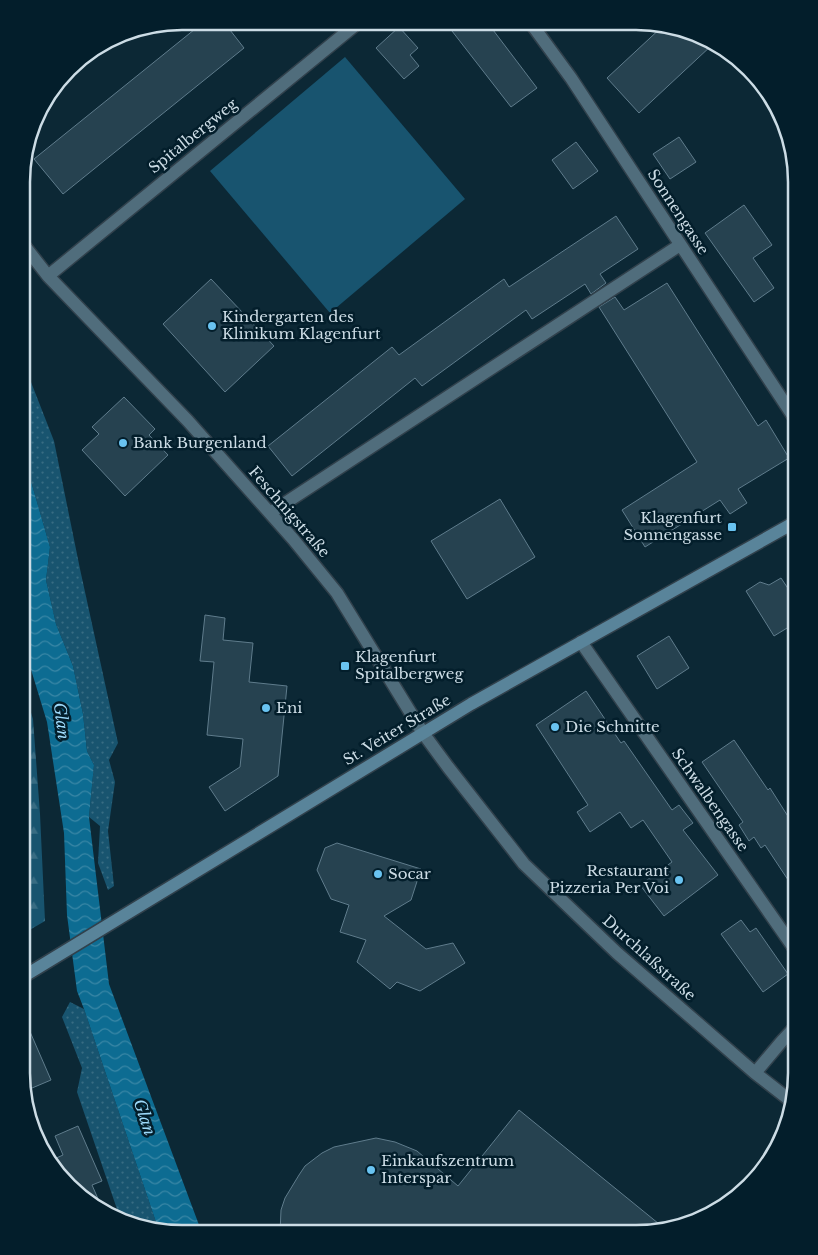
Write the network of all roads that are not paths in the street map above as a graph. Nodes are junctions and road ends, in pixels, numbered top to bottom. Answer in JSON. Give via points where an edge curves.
{"nodes":[{"id":1,"x":349,"y":30,"type":"edge"},
{"id":2,"x":536,"y":30,"type":"edge"},
{"id":3,"x":680,"y":245,"type":"junction"},
{"id":4,"x":30,"y":254,"type":"edge"},
{"id":5,"x":48,"y":276,"type":"junction"},
{"id":6,"x":788,"y":408,"type":"edge"},
{"id":7,"x":270,"y":513,"type":"junction"},
{"id":8,"x":788,"y":526,"type":"edge"},
{"id":9,"x":581,"y":642,"type":"junction"},
{"id":10,"x":423,"y":733,"type":"junction"},
{"id":11,"x":788,"y":940,"type":"edge"},
{"id":12,"x":30,"y":973,"type":"edge"},
{"id":13,"x":788,"y":1035,"type":"edge"},
{"id":14,"x":755,"y":1073,"type":"junction"},
{"id":15,"x":786,"y":1097,"type":"edge"}],
"edges":[{"from":1,"to":5,"type":"street","name":"Spitalbergweg"},
{"from":2,"to":3,"type":"street","name":"Sonnengasse","via":[[572,78]]},
{"from":3,"to":6,"type":"street","name":"Sonnengasse"},
{"from":3,"to":7,"type":"street"},
{"from":4,"to":5,"type":"street","name":"Feschnigstraße"},
{"from":5,"to":7,"type":"street","name":"Feschnigstraße","via":[[188,421]]},
{"from":7,"to":10,"type":"street","name":"Feschnigstraße","via":[[337,594]]},
{"from":8,"to":9,"type":"main road","name":"St. Veiter Straße"},
{"from":9,"to":10,"type":"main road","name":"St. Veiter Straße"},
{"from":9,"to":11,"type":"street","name":"Schwalbengasse"},
{"from":10,"to":12,"type":"main road","name":"St. Veiter Straße"},
{"from":10,"to":14,"type":"street","name":"Durchlaßstraße","via":[[524,864],[617,953]]},
{"from":13,"to":14,"type":"street"},
{"from":14,"to":15,"type":"street","name":"Durchlaßstraße"}]}
